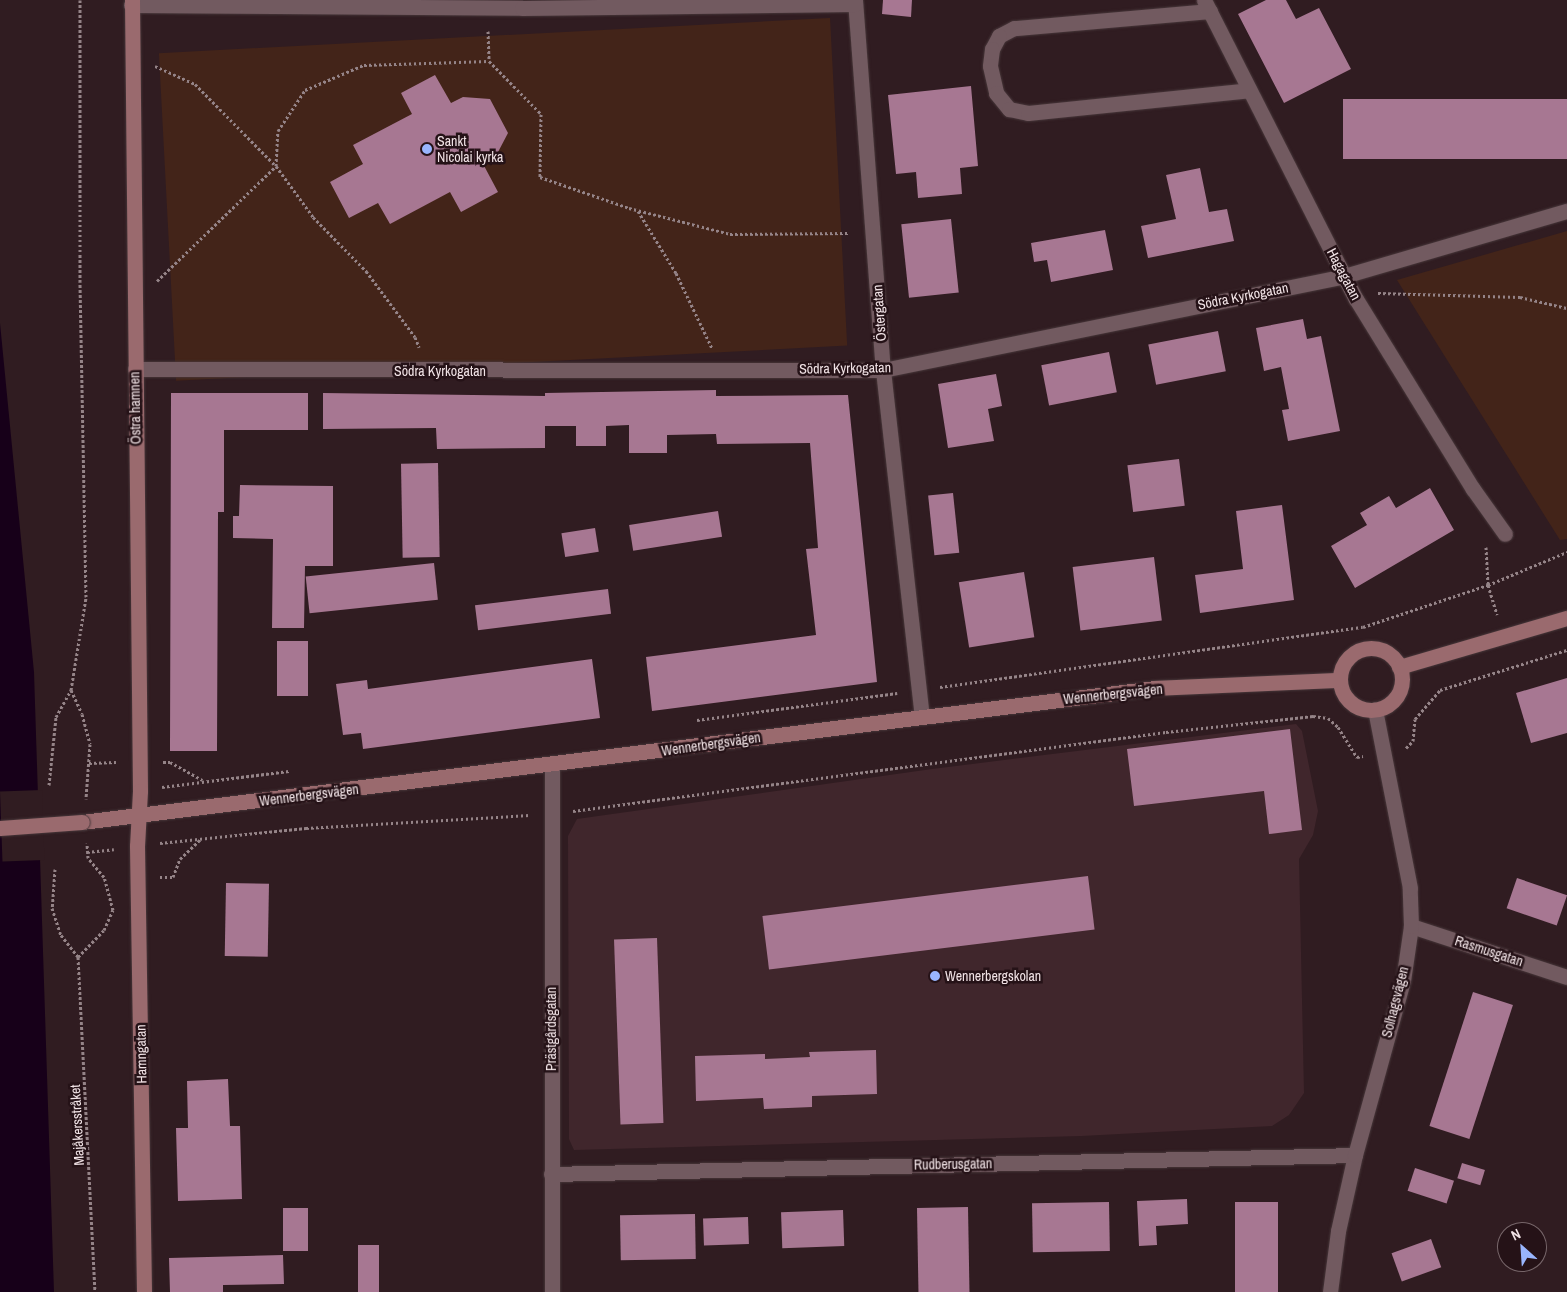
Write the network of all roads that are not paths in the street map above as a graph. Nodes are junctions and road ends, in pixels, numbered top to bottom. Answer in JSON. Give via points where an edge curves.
{"nodes":[{"id":1,"x":132,"y":2,"type":"edge"},
{"id":2,"x":855,"y":2,"type":"edge"},
{"id":3,"x":469,"y":4,"type":"edge"},
{"id":4,"x":522,"y":4,"type":"edge"},
{"id":5,"x":1207,"y":5,"type":"edge"},
{"id":6,"x":1249,"y":90,"type":"junction"},
{"id":7,"x":1567,"y":211,"type":"edge"},
{"id":8,"x":1344,"y":276,"type":"junction"},
{"id":9,"x":134,"y":369,"type":"junction"},
{"id":10,"x":883,"y":370,"type":"junction"},
{"id":11,"x":1506,"y":534,"type":"road end"},
{"id":12,"x":1567,"y":618,"type":"edge"},
{"id":13,"x":1399,"y":668,"type":"junction"},
{"id":14,"x":1340,"y":680,"type":"junction"},
{"id":15,"x":1375,"y":709,"type":"junction"},
{"id":16,"x":922,"y":715,"type":"junction"},
{"id":17,"x":552,"y":765,"type":"junction"},
{"id":18,"x":139,"y":815,"type":"junction"},
{"id":19,"x":0,"y":828,"type":"edge"},
{"id":20,"x":1411,"y":926,"type":"junction"},
{"id":21,"x":1567,"y":977,"type":"edge"},
{"id":22,"x":1355,"y":1155,"type":"junction"},
{"id":23,"x":551,"y":1174,"type":"junction"},
{"id":24,"x":144,"y":1292,"type":"edge"},
{"id":25,"x":552,"y":1292,"type":"edge"},
{"id":26,"x":1330,"y":1292,"type":"edge"}],
"edges":[{"from":1,"to":3,"type":"street"},
{"from":1,"to":9,"type":"main road","name":"Östra hamnen"},
{"from":2,"to":4,"type":"street"},
{"from":2,"to":10,"type":"street","name":"Östergatan"},
{"from":3,"to":4,"type":"street","via":[[488,8]]},
{"from":5,"to":6,"type":"street","name":"Hagagatan"},
{"from":5,"to":6,"type":"street","via":[[1014,28],[999,36],[992,49],[990,66],[996,93],[1009,109],[1028,113]]},
{"from":6,"to":8,"type":"street","name":"Hagagatan"},
{"from":7,"to":8,"type":"street","name":"Södra Kyrkogatan"},
{"from":8,"to":10,"type":"street","name":"Södra Kyrkogatan"},
{"from":8,"to":11,"type":"street","name":"Hagagatan","via":[[1472,489]]},
{"from":9,"to":10,"type":"street","name":"Södra Kyrkogatan"},
{"from":9,"to":18,"type":"main road","name":"Östra hamnen"},
{"from":10,"to":16,"type":"street","name":"Östergatan"},
{"from":12,"to":13,"type":"main road"},
{"from":13,"to":14,"type":"main road","via":[[1384,651],[1361,650],[1344,665]]},
{"from":13,"to":15,"type":"main road","via":[[1398,694],[1388,704]]},
{"from":14,"to":15,"type":"main road","via":[[1348,700],[1361,708]]},
{"from":14,"to":16,"type":"main road","name":"Wennerbergsvägen","via":[[1155,688]]},
{"from":15,"to":20,"type":"street","name":"Solhagsvägen","via":[[1410,888]]},
{"from":16,"to":17,"type":"main road","name":"Wennerbergsvägen"},
{"from":17,"to":18,"type":"main road","name":"Wennerbergsvägen"},
{"from":17,"to":23,"type":"street","name":"Prästgårdsgatan"},
{"from":18,"to":19,"type":"main road","name":"Wennerbergsvägen","bridge":true},
{"from":18,"to":24,"type":"main road","name":"Hamngatan"},
{"from":20,"to":21,"type":"street","name":"Rasmusgatan"},
{"from":20,"to":22,"type":"street","name":"Solhagsvägen","via":[[1403,981]]},
{"from":22,"to":23,"type":"street","name":"Rudberusgatan"},
{"from":22,"to":26,"type":"street","name":"Solhagsvägen","via":[[1338,1231]]},
{"from":23,"to":25,"type":"street","name":"Prästgårdsgatan"}]}
